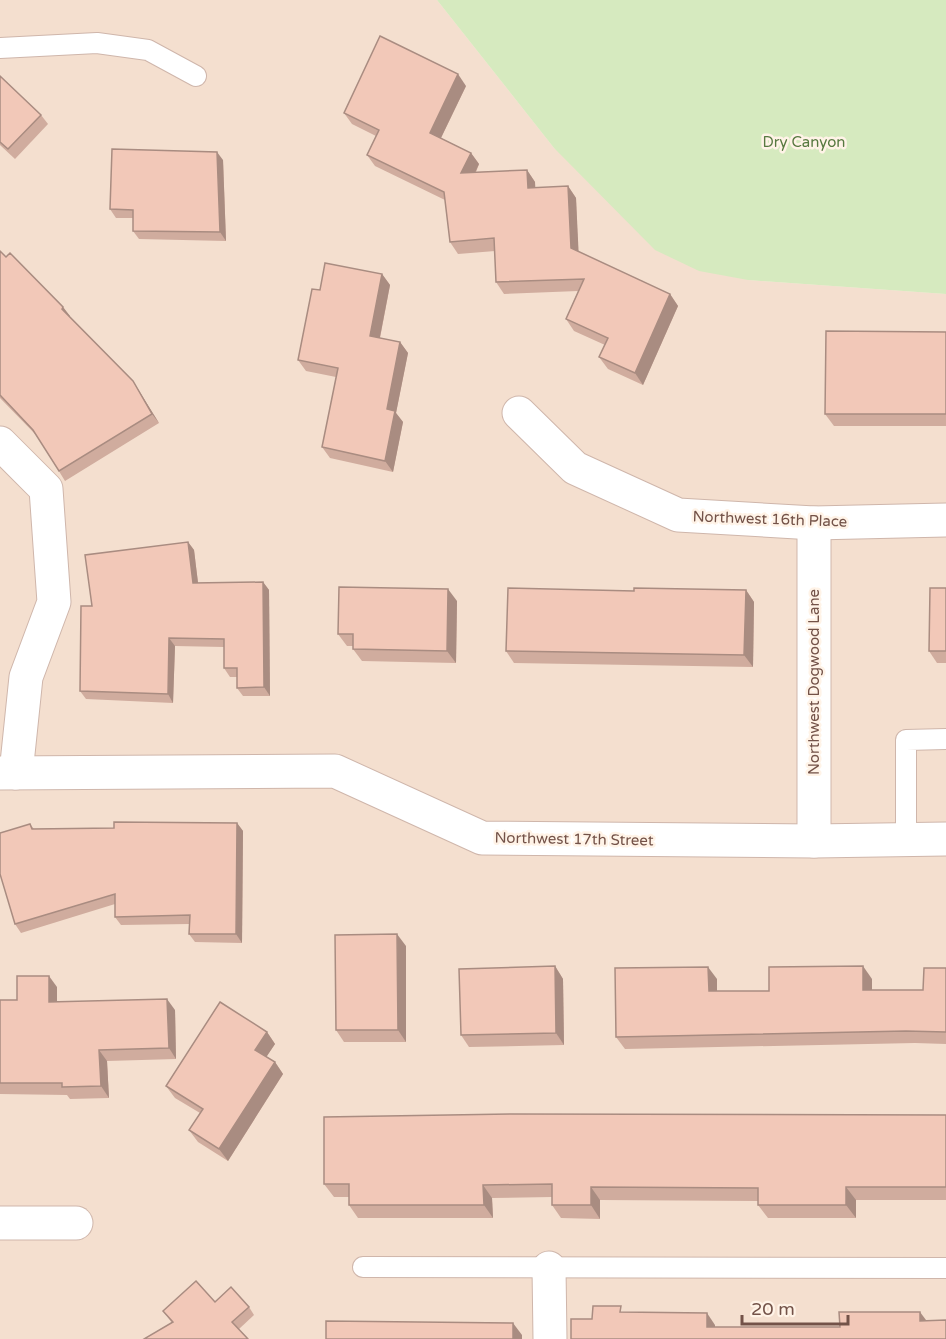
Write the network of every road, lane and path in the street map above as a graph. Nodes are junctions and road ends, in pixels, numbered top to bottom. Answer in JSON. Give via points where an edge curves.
{"nodes":[{"id":1,"x":0,"y":48,"type":"edge"},
{"id":2,"x":196,"y":76,"type":"dead end"},
{"id":3,"x":519,"y":413,"type":"dead end"},
{"id":4,"x":0,"y":443,"type":"edge"},
{"id":5,"x":946,"y":520,"type":"edge"},
{"id":6,"x":814,"y":523,"type":"junction"},
{"id":7,"x":946,"y":739,"type":"edge"},
{"id":8,"x":8,"y":773,"type":"edge"},
{"id":9,"x":906,"y":839,"type":"junction"},
{"id":10,"x":946,"y":839,"type":"edge"},
{"id":11,"x":814,"y":841,"type":"junction"},
{"id":12,"x":0,"y":1223,"type":"edge"},
{"id":13,"x":76,"y":1223,"type":"dead end"},
{"id":14,"x":363,"y":1267,"type":"dead end"},
{"id":15,"x":549,"y":1268,"type":"junction"},
{"id":16,"x":946,"y":1268,"type":"edge"},
{"id":17,"x":550,"y":1339,"type":"edge"}],
"edges":[{"from":1,"to":2,"type":"lane","via":[[97,43],[148,50]]},
{"from":3,"to":6,"type":"street","name":"Northwest 16th Place","via":[[575,468],[678,515]]},
{"from":4,"to":8,"type":"street","via":[[46,489],[54,602],[26,677]]},
{"from":5,"to":6,"type":"street","name":"Northwest 16th Place"},
{"from":6,"to":11,"type":"street","name":"Northwest Dogwood Lane"},
{"from":7,"to":9,"type":"lane","via":[[906,740]]},
{"from":8,"to":11,"type":"street","name":"Northwest 17th Street","via":[[335,771],[482,838]]},
{"from":9,"to":10,"type":"street","name":"Northwest 17th Street"},
{"from":9,"to":11,"type":"street","name":"Northwest 17th Street"},
{"from":12,"to":13,"type":"street"},
{"from":14,"to":15,"type":"lane"},
{"from":15,"to":16,"type":"lane"},
{"from":15,"to":17,"type":"street"}]}
